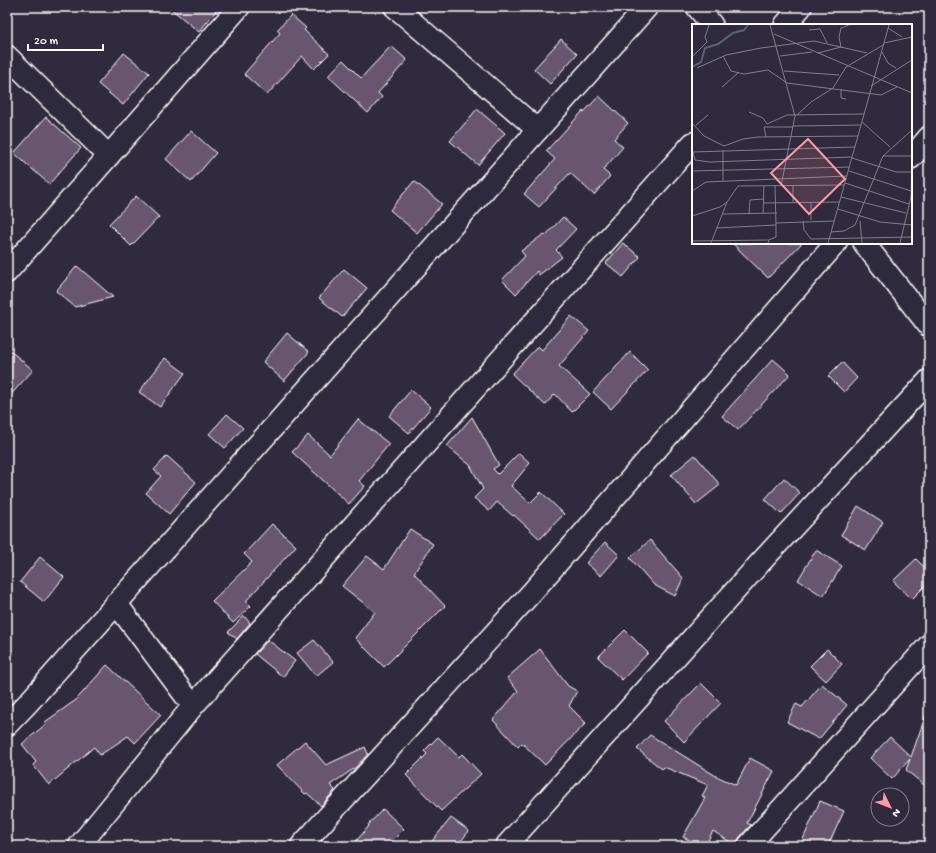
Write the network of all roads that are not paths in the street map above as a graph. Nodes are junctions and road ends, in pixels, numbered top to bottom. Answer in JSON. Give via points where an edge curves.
{"nodes":[{"id":1,"x":240,"y":7,"type":"edge"},
{"id":2,"x":395,"y":7,"type":"edge"},
{"id":3,"x":647,"y":7,"type":"edge"},
{"id":4,"x":697,"y":7,"type":"edge"},
{"id":5,"x":801,"y":7,"type":"edge"},
{"id":6,"x":711,"y":24,"type":"edge"},
{"id":7,"x":786,"y":24,"type":"edge"},
{"id":8,"x":7,"y":56,"type":"edge"},
{"id":9,"x":538,"y":130,"type":"junction"},
{"id":10,"x":929,"y":138,"type":"edge"},
{"id":11,"x":692,"y":144,"type":"edge"},
{"id":12,"x":109,"y":156,"type":"junction"},
{"id":13,"x":912,"y":157,"type":"edge"},
{"id":14,"x":835,"y":244,"type":"edge"},
{"id":15,"x":865,"y":244,"type":"edge"},
{"id":16,"x":7,"y":272,"type":"edge"},
{"id":17,"x":929,"y":326,"type":"edge"},
{"id":18,"x":929,"y":380,"type":"edge"},
{"id":19,"x":116,"y":604,"type":"junction"},
{"id":20,"x":929,"y":644,"type":"edge"},
{"id":21,"x":194,"y":706,"type":"junction"},
{"id":22,"x":7,"y":725,"type":"edge"},
{"id":23,"x":79,"y":846,"type":"edge"},
{"id":24,"x":301,"y":846,"type":"edge"},
{"id":25,"x":506,"y":846,"type":"edge"},
{"id":26,"x":748,"y":846,"type":"edge"}],
"edges":[{"from":1,"to":12,"type":"street"},
{"from":2,"to":9,"type":"street"},
{"from":3,"to":9,"type":"street"},
{"from":4,"to":6,"type":"street"},
{"from":5,"to":7,"type":"street"},
{"from":8,"to":12,"type":"street"},
{"from":9,"to":19,"type":"street"},
{"from":10,"to":13,"type":"street"},
{"from":11,"to":21,"type":"street"},
{"from":12,"to":16,"type":"street"},
{"from":14,"to":24,"type":"street","via":[[533,591]]},
{"from":15,"to":17,"type":"street"},
{"from":18,"to":25,"type":"street","via":[[760,563]]},
{"from":19,"to":21,"type":"street"},
{"from":19,"to":22,"type":"street"},
{"from":20,"to":26,"type":"street"},
{"from":21,"to":23,"type":"street"}]}
